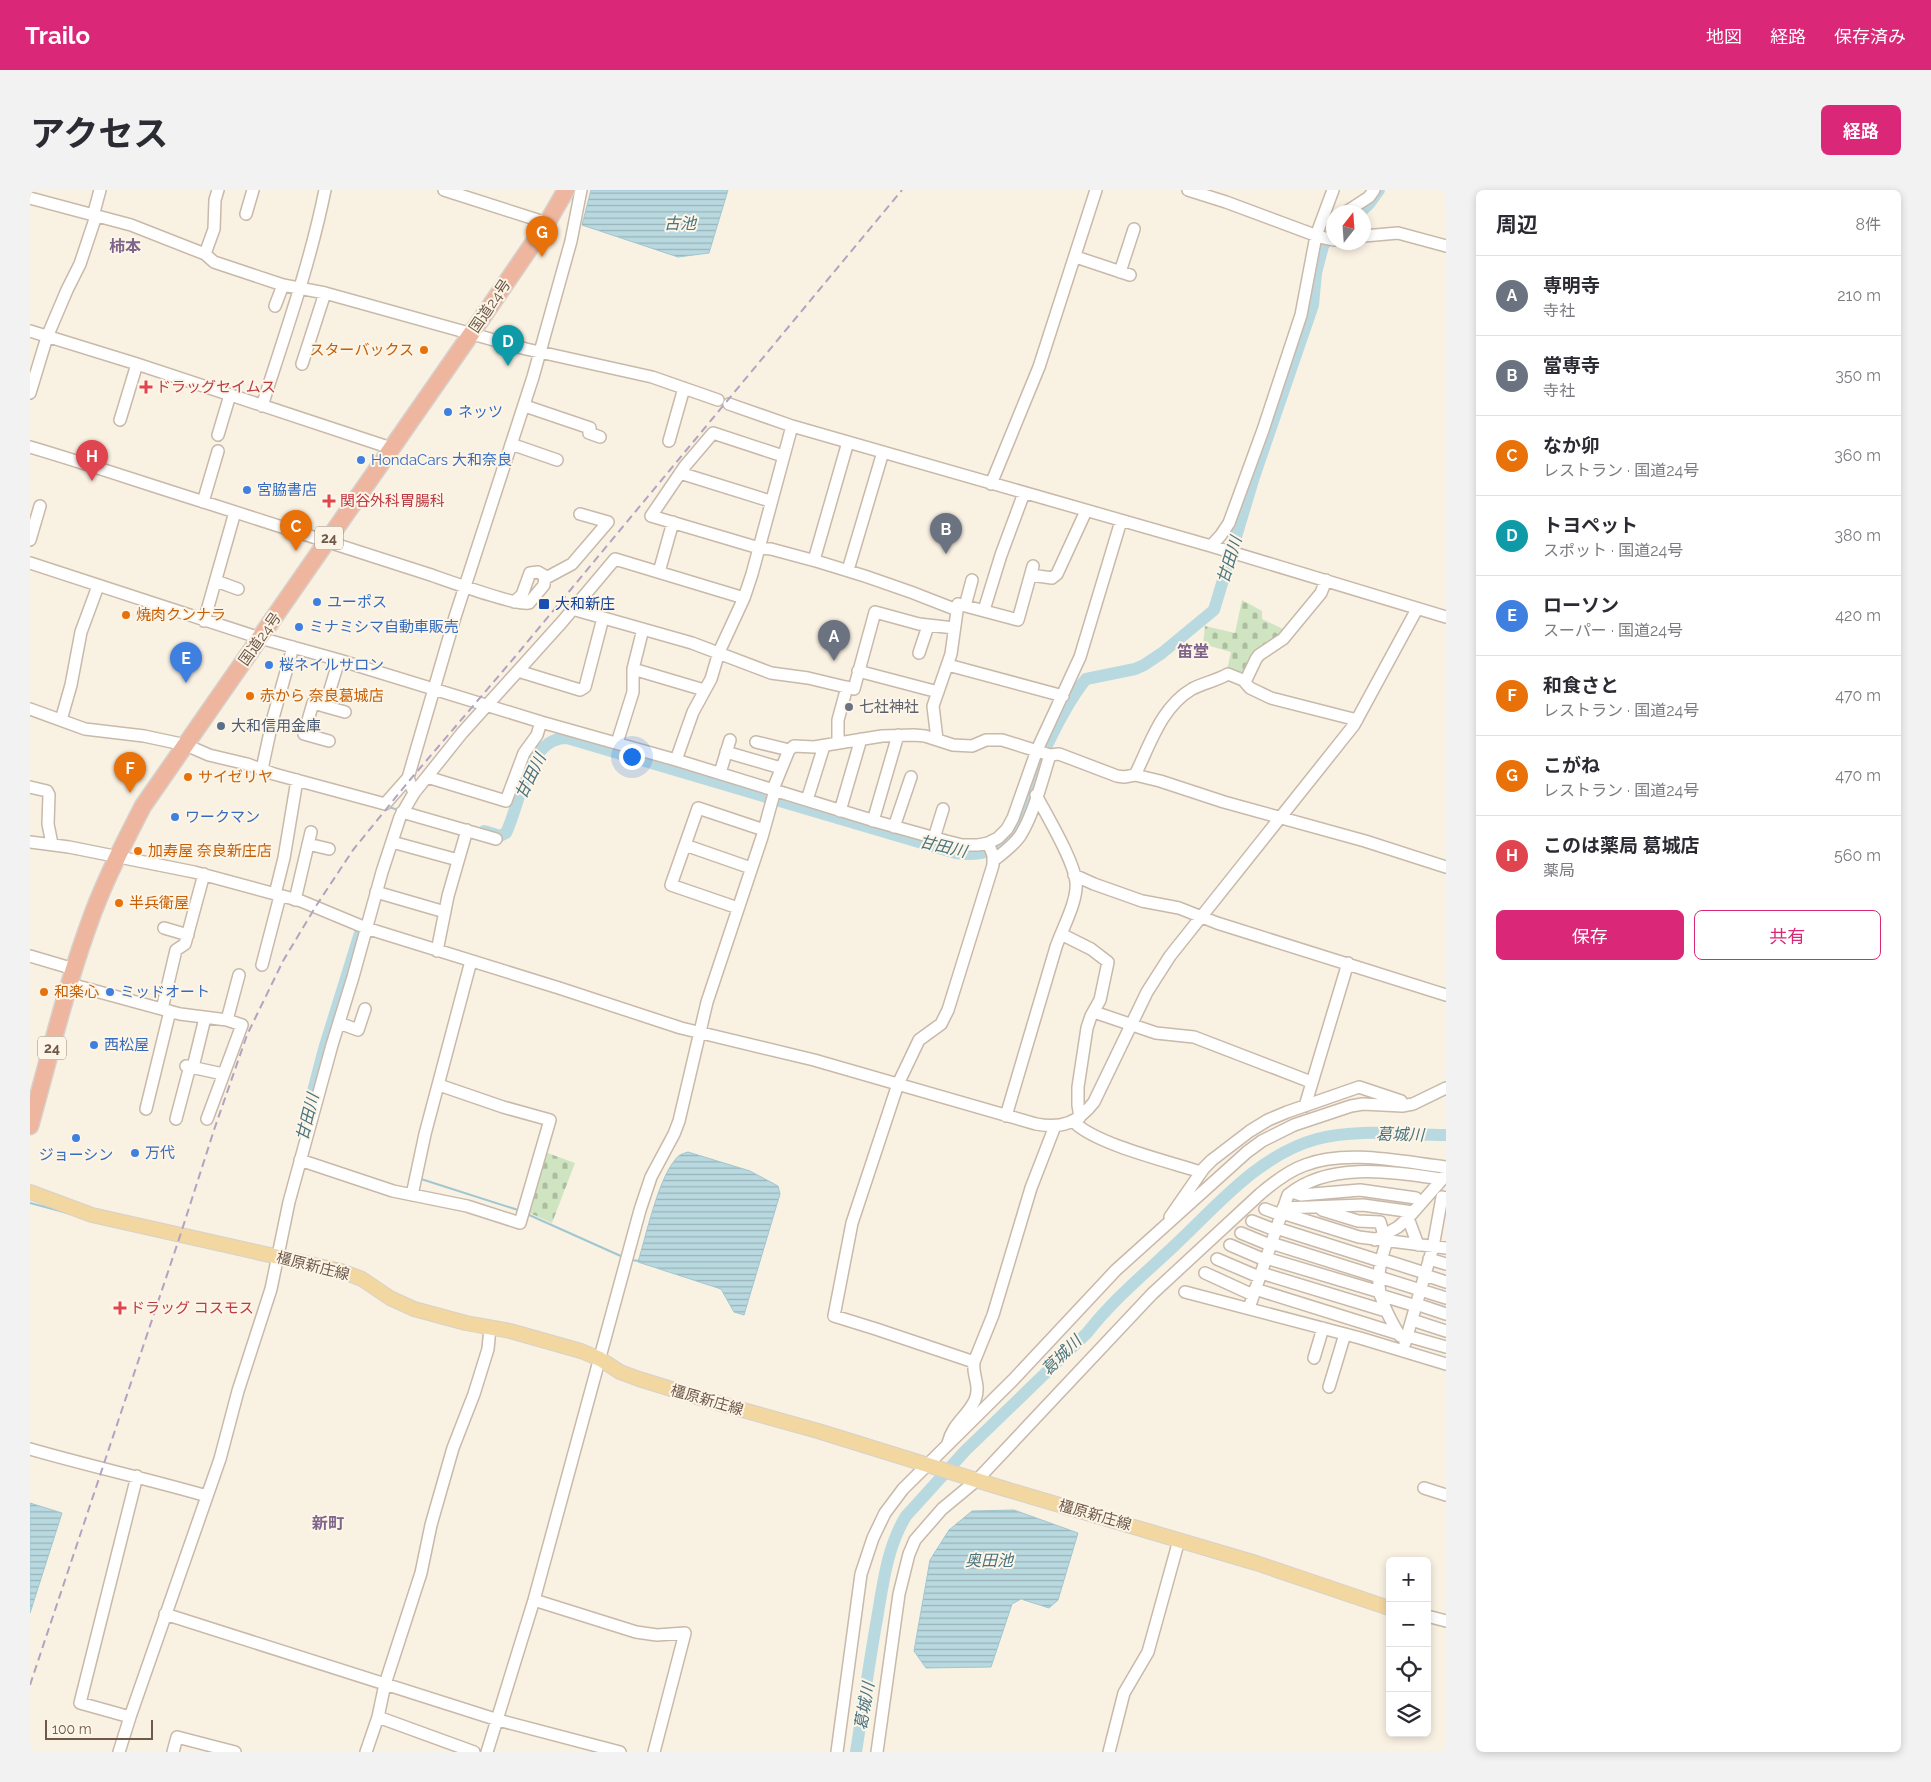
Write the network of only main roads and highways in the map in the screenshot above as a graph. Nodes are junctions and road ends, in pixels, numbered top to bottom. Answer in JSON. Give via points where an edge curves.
{"nodes":[{"id":1,"x":566,"y":190,"type":"edge"},
{"id":2,"x":30,"y":1126,"type":"edge"},
{"id":3,"x":30,"y":1192,"type":"edge"},
{"id":4,"x":1386,"y":1607,"type":"edge"}],
"edges":[{"from":1,"to":2,"type":"highway","name":"国道24号","number":"24","via":[[471,334],[143,806],[93,913]]},
{"from":3,"to":4,"type":"main road","name":"橿原新庄線","via":[[92,1215],[341,1270],[362,1279],[401,1304],[466,1323],[518,1333],[600,1359],[639,1380],[1179,1540]]}]}
